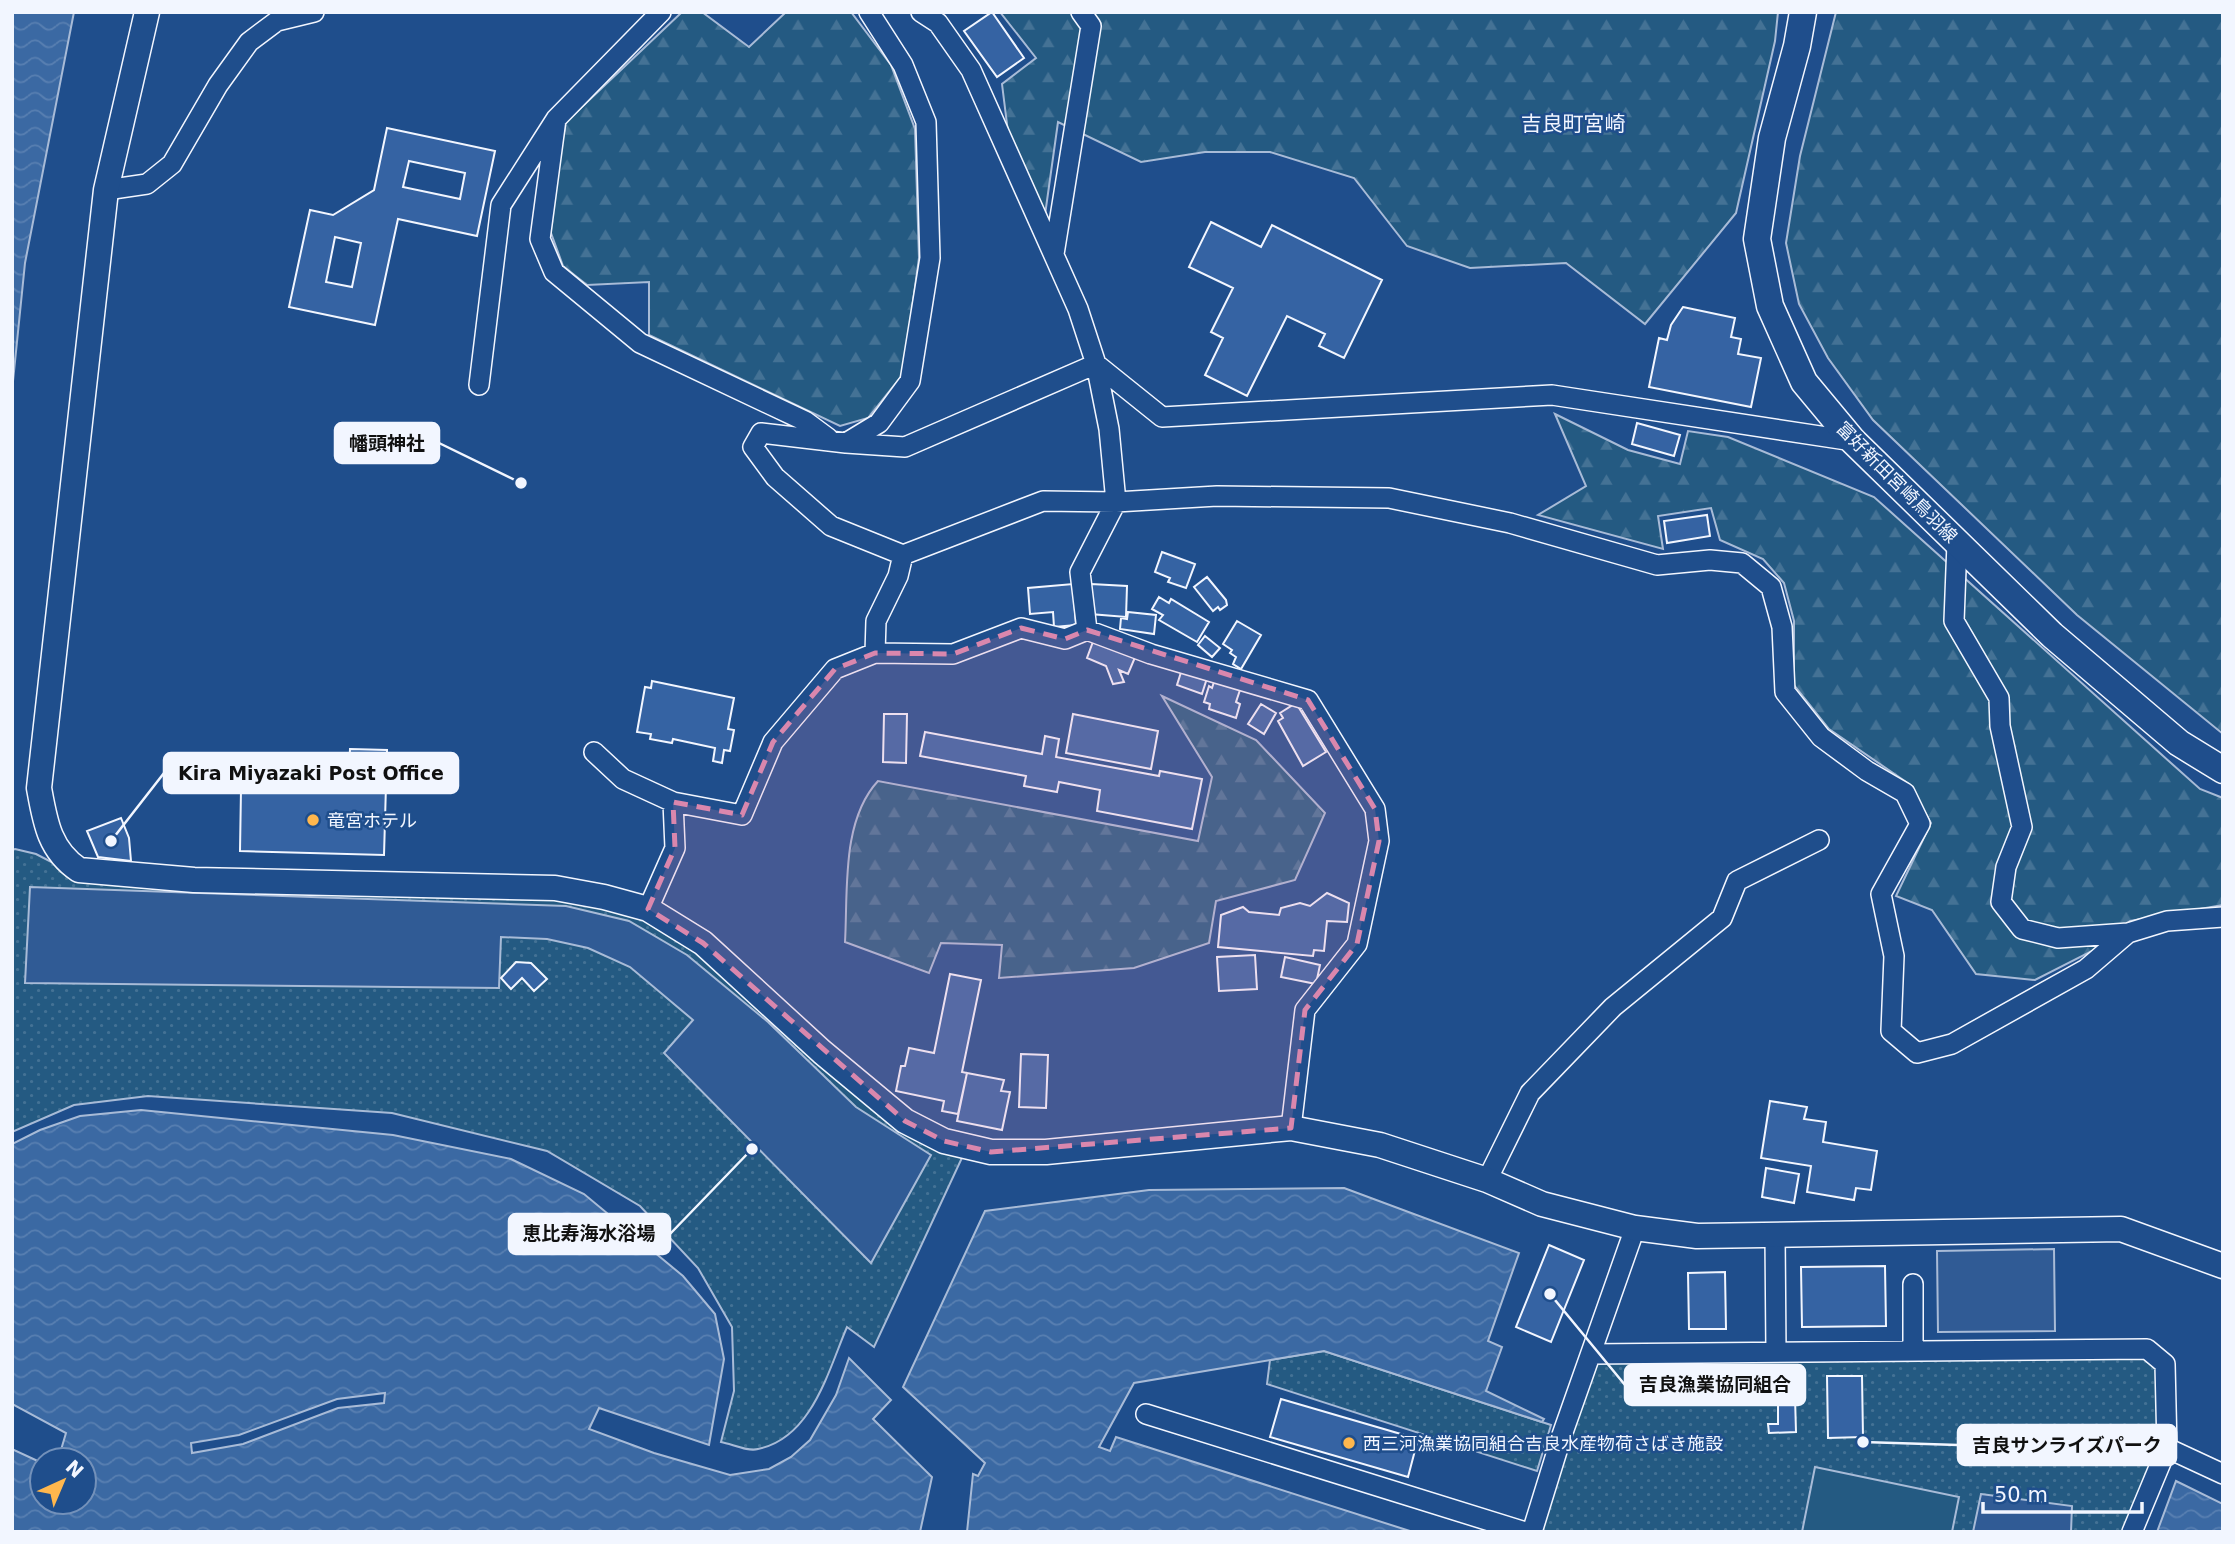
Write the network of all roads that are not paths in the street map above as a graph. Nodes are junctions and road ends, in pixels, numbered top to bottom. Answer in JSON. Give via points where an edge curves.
{"nodes":[{"id":1,"x":147,"y":12,"type":"edge"},
{"id":2,"x":314,"y":12,"type":"edge"},
{"id":3,"x":661,"y":12,"type":"edge"},
{"id":4,"x":869,"y":12,"type":"edge"},
{"id":5,"x":921,"y":12,"type":"edge"},
{"id":6,"x":1081,"y":12,"type":"edge"},
{"id":7,"x":1803,"y":12,"type":"edge"},
{"id":8,"x":556,"y":120,"type":"junction"},
{"id":9,"x":106,"y":190,"type":"junction"},
{"id":10,"x":1054,"y":254,"type":"junction"},
{"id":11,"x":1096,"y":364,"type":"junction"},
{"id":12,"x":479,"y":385,"type":"dead end"},
{"id":13,"x":1853,"y":441,"type":"junction"},
{"id":14,"x":839,"y":442,"type":"junction"},
{"id":15,"x":1116,"y":502,"type":"junction"},
{"id":16,"x":1957,"y":543,"type":"junction"},
{"id":17,"x":903,"y":555,"type":"junction"},
{"id":18,"x":1087,"y":630,"type":"junction"},
{"id":19,"x":875,"y":653,"type":"junction"},
{"id":20,"x":594,"y":752,"type":"dead end"},
{"id":21,"x":2223,"y":770,"type":"edge"},
{"id":22,"x":673,"y":802,"type":"junction"},
{"id":23,"x":1819,"y":840,"type":"dead end"},
{"id":24,"x":648,"y":909,"type":"junction"},
{"id":25,"x":2223,"y":917,"type":"edge"},
{"id":26,"x":2128,"y":933,"type":"junction"},
{"id":27,"x":1291,"y":1128,"type":"junction"},
{"id":28,"x":1487,"y":1180,"type":"junction"},
{"id":29,"x":1635,"y":1228,"type":"junction"},
{"id":30,"x":1774,"y":1235,"type":"junction"},
{"id":31,"x":2223,"y":1266,"type":"edge"},
{"id":32,"x":1913,"y":1284,"type":"dead end"},
{"id":33,"x":1913,"y":1350,"type":"junction"},
{"id":34,"x":1776,"y":1352,"type":"junction"},
{"id":35,"x":1591,"y":1354,"type":"junction"},
{"id":36,"x":1146,"y":1414,"type":"dead end"},
{"id":37,"x":2167,"y":1448,"type":"junction"},
{"id":38,"x":2223,"y":1474,"type":"edge"},
{"id":39,"x":1525,"y":1532,"type":"edge"},
{"id":40,"x":1532,"y":1532,"type":"edge"},
{"id":41,"x":2132,"y":1532,"type":"edge"}],
"edges":[{"from":1,"to":9,"type":"street"},
{"from":2,"to":9,"type":"street","via":[[277,21],[248,42],[172,164],[147,184]]},
{"from":3,"to":8,"type":"street"},
{"from":4,"to":14,"type":"street","via":[[903,65],[926,122],[930,258],[910,381],[879,423]]},
{"from":5,"to":10,"type":"street","via":[[938,23],[971,70]]},
{"from":6,"to":10,"type":"street","via":[[1091,26]]},
{"from":7,"to":13,"type":"main road","name":"富好新田宮崎鳥羽線","via":[[1772,138],[1757,239],[1770,306],[1804,382]]},
{"from":8,"to":12,"type":"street","via":[[501,205]]},
{"from":8,"to":14,"type":"street","via":[[540,239],[554,272],[640,343],[805,421]]},
{"from":9,"to":24,"type":"street","via":[[39,788],[47,830],[64,860],[79,870],[194,880],[555,888]]},
{"from":10,"to":11,"type":"street"},
{"from":11,"to":13,"type":"street","via":[[1162,417],[1552,394]]},
{"from":11,"to":14,"type":"street","via":[[905,447]]},
{"from":11,"to":15,"type":"street","via":[[1109,429]]},
{"from":13,"to":16,"type":"main road","name":"富好新田宮崎鳥羽線"},
{"from":14,"to":17,"type":"street","via":[[761,432],[753,447],[775,477],[831,526]]},
{"from":15,"to":17,"type":"street","via":[[1043,501]]},
{"from":15,"to":18,"type":"street","via":[[1080,572]]},
{"from":15,"to":26,"type":"street","via":[[1217,496],[1389,498],[1510,523],[1657,565],[1710,559],[1742,563],[1771,587],[1782,627],[1785,692],[1821,737],[1905,793],[1920,824],[1881,894],[1894,956],[1891,1031],[1917,1053],[1952,1044],[2086,969]]},
{"from":16,"to":21,"type":"main road","name":"富好新田宮崎鳥羽線","via":[[2052,635],[2179,743]]},
{"from":16,"to":26,"type":"street","via":[[1954,621],[1999,698],[2000,726],[2022,827],[2006,867],[2001,902],[2022,929],[2058,939]]},
{"from":17,"to":19,"type":"street","via":[[876,621]]},
{"from":18,"to":19,"type":"street","via":[[1065,639],[1021,628],[953,654]]},
{"from":18,"to":27,"type":"street","via":[[1151,654],[1308,700],[1375,809],[1380,841],[1357,944],[1305,1010]]},
{"from":19,"to":22,"type":"street","via":[[835,669],[773,742],[742,815]]},
{"from":20,"to":22,"type":"street","via":[[623,779]]},
{"from":22,"to":24,"type":"street","via":[[675,848]]},
{"from":23,"to":28,"type":"street","via":[[1737,881],[1722,918],[1613,1007],[1530,1093]]},
{"from":24,"to":27,"type":"street","via":[[703,943],[905,1121],[944,1141],[991,1152],[1046,1152]]},
{"from":25,"to":26,"type":"street","via":[[2167,921]]},
{"from":27,"to":28,"type":"street","via":[[1380,1145]]},
{"from":28,"to":29,"type":"street","via":[[1542,1204]]},
{"from":29,"to":30,"type":"street","via":[[1697,1236]]},
{"from":29,"to":35,"type":"street"},
{"from":30,"to":31,"type":"street","via":[[2121,1229]]},
{"from":30,"to":34,"type":"street"},
{"from":32,"to":33,"type":"street"},
{"from":33,"to":34,"type":"street"},
{"from":33,"to":37,"type":"street","via":[[2147,1349],[2165,1364]]},
{"from":34,"to":35,"type":"street"},
{"from":35,"to":40,"type":"street"},
{"from":36,"to":39,"type":"street"},
{"from":37,"to":38,"type":"street"},
{"from":37,"to":41,"type":"street"}]}
